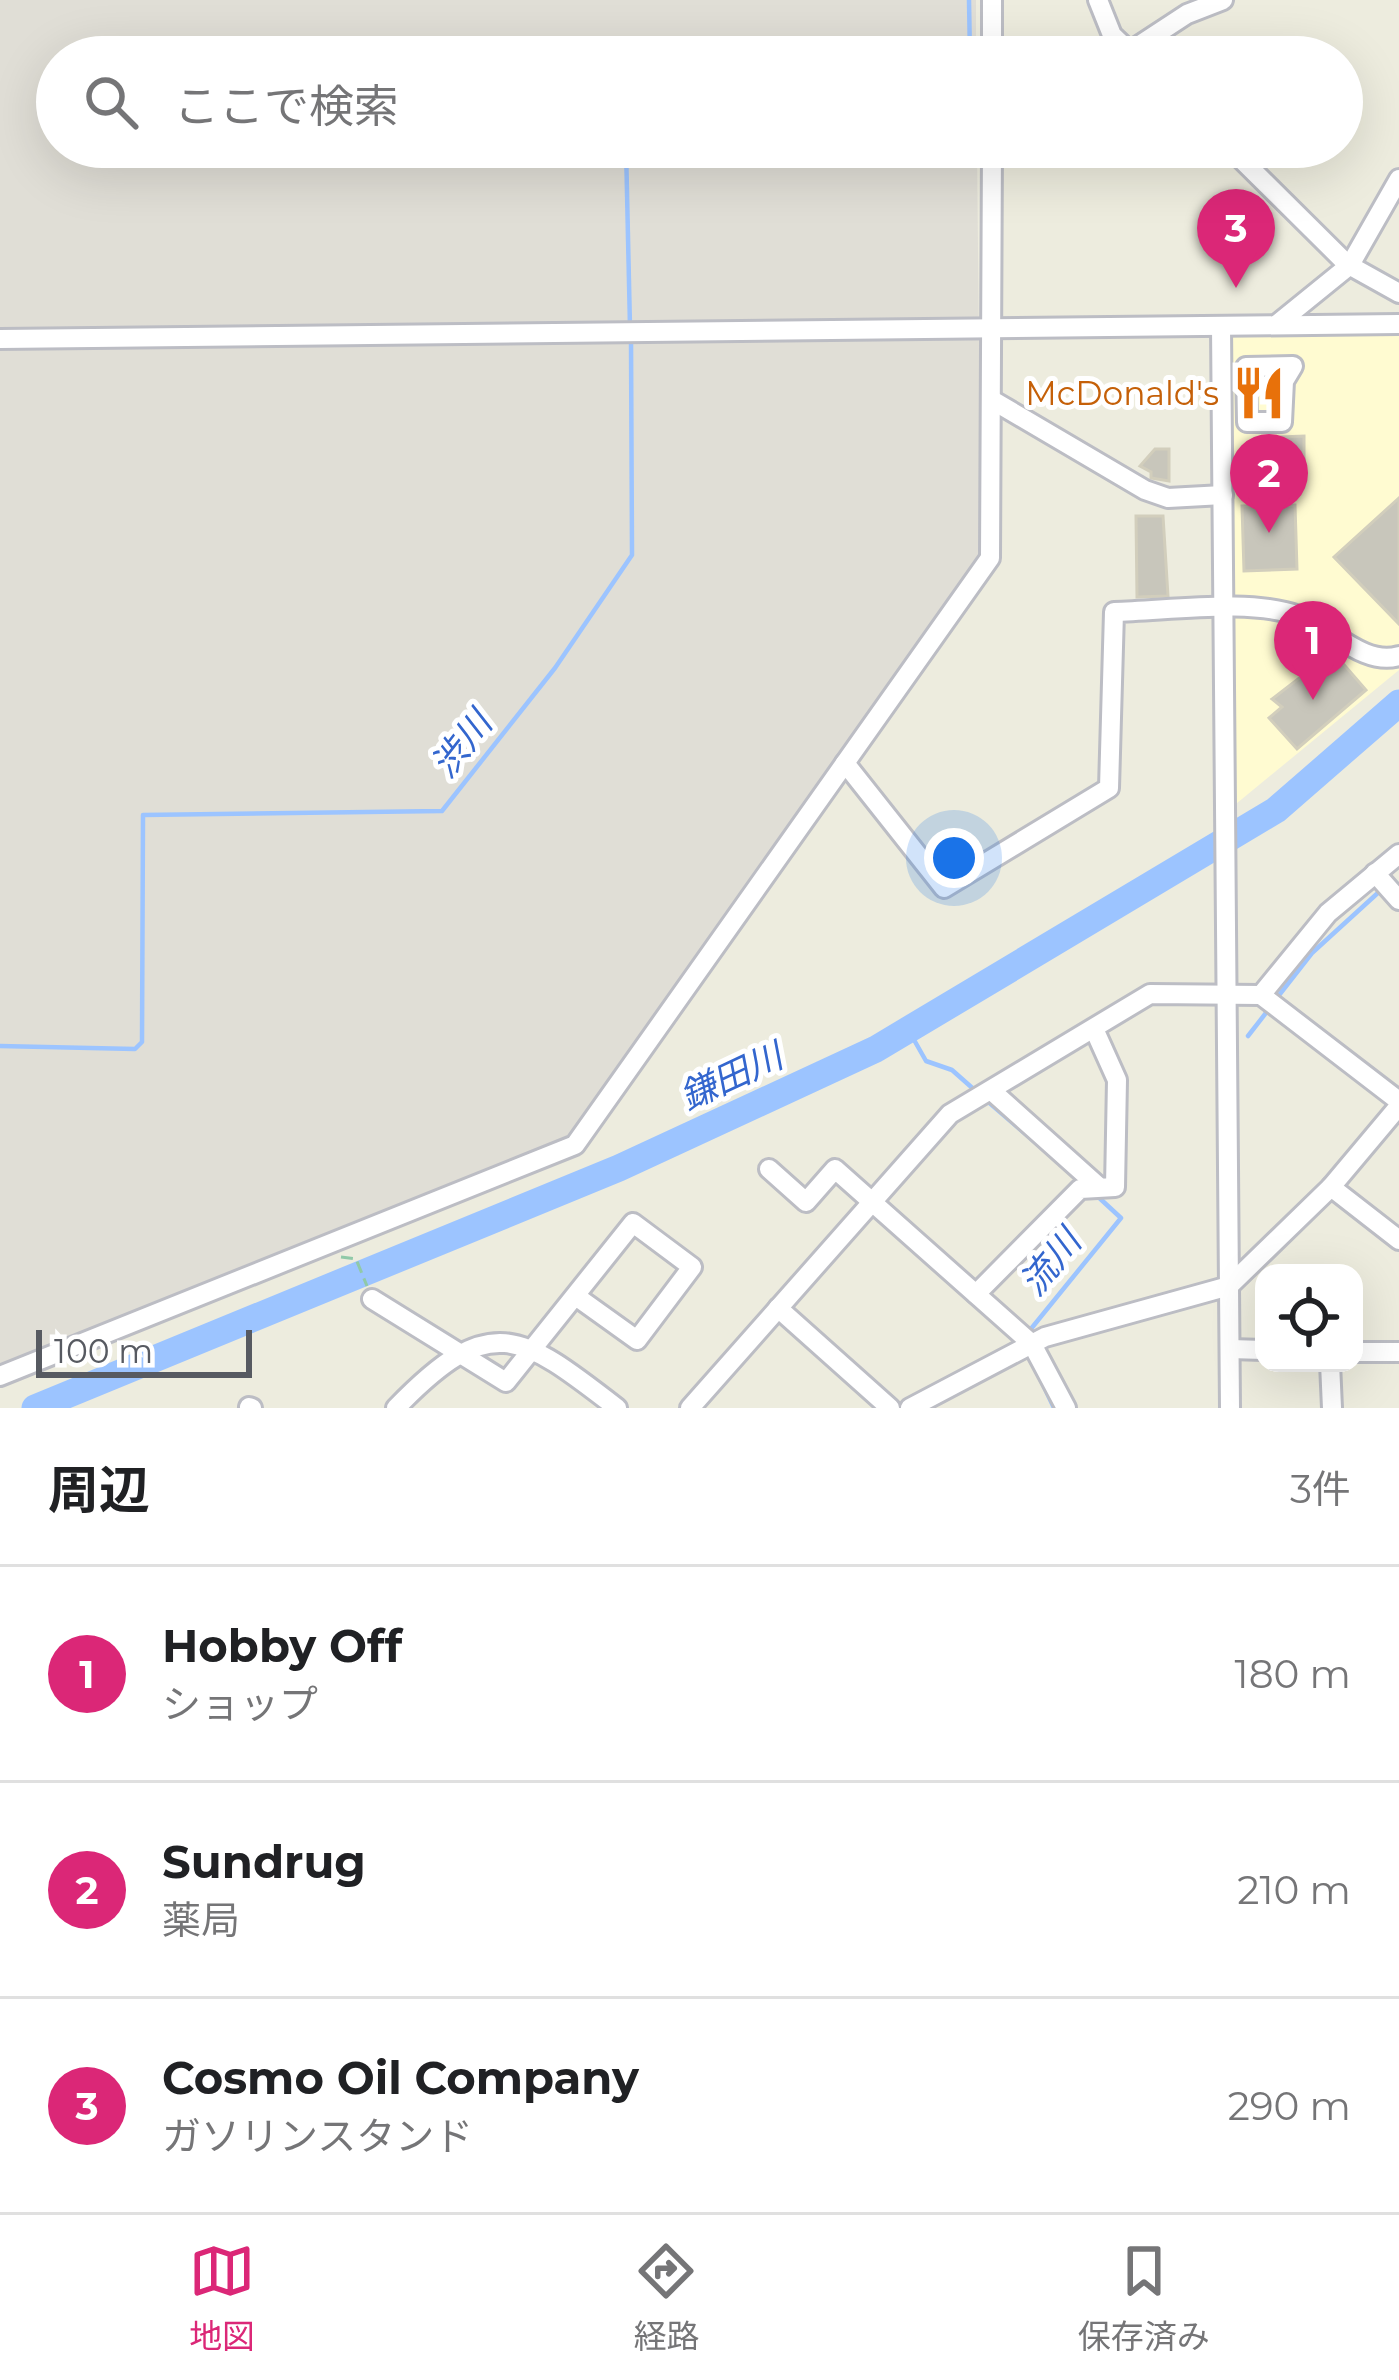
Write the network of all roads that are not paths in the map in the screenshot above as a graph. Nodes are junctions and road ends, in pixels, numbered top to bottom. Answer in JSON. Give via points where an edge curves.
{"nodes":[{"id":1,"x":992,"y":0,"type":"edge"},
{"id":2,"x":1098,"y":0,"type":"edge"},
{"id":3,"x":1222,"y":0,"type":"edge"},
{"id":4,"x":992,"y":36,"type":"edge"},
{"id":5,"x":1113,"y":36,"type":"edge"},
{"id":6,"x":1157,"y":36,"type":"edge"},
{"id":7,"x":992,"y":168,"type":"edge"},
{"id":8,"x":1251,"y":168,"type":"edge"},
{"id":9,"x":1399,"y":179,"type":"edge"},
{"id":10,"x":1350,"y":265,"type":"junction"},
{"id":11,"x":1399,"y":293,"type":"edge"},
{"id":12,"x":1399,"y":324,"type":"edge"},
{"id":13,"x":1276,"y":325,"type":"junction"},
{"id":14,"x":1221,"y":326,"type":"junction"},
{"id":15,"x":992,"y":328,"type":"junction"},
{"id":16,"x":0,"y":339,"type":"edge"},
{"id":17,"x":992,"y":400,"type":"junction"},
{"id":18,"x":1223,"y":495,"type":"junction"},
{"id":19,"x":1223,"y":610,"type":"junction"},
{"id":20,"x":1395,"y":662,"type":"edge"},
{"id":21,"x":845,"y":763,"type":"junction"},
{"id":22,"x":1399,"y":854,"type":"edge"},
{"id":23,"x":1375,"y":873,"type":"junction"},
{"id":24,"x":1399,"y":900,"type":"edge"},
{"id":25,"x":1226,"y":995,"type":"junction"},
{"id":26,"x":1261,"y":995,"type":"junction"},
{"id":27,"x":1095,"y":1031,"type":"junction"},
{"id":28,"x":993,"y":1092,"type":"junction"},
{"id":29,"x":1399,"y":1103,"type":"edge"},
{"id":30,"x":769,"y":1169,"type":"dead end"},
{"id":31,"x":1098,"y":1186,"type":"junction"},
{"id":32,"x":1331,"y":1187,"type":"junction"},
{"id":33,"x":873,"y":1200,"type":"junction"},
{"id":34,"x":1399,"y":1240,"type":"edge"},
{"id":35,"x":1229,"y":1286,"type":"junction"},
{"id":36,"x":976,"y":1294,"type":"junction"},
{"id":37,"x":577,"y":1297,"type":"junction"},
{"id":38,"x":372,"y":1299,"type":"road end"},
{"id":39,"x":778,"y":1308,"type":"junction"},
{"id":40,"x":1032,"y":1344,"type":"junction"},
{"id":41,"x":1230,"y":1348,"type":"junction"},
{"id":42,"x":537,"y":1349,"type":"junction"},
{"id":43,"x":1255,"y":1349,"type":"edge"},
{"id":44,"x":1363,"y":1352,"type":"edge"},
{"id":45,"x":1399,"y":1352,"type":"edge"},
{"id":46,"x":454,"y":1353,"type":"junction"},
{"id":47,"x":1330,"y":1372,"type":"edge"},
{"id":48,"x":0,"y":1376,"type":"edge"},
{"id":49,"x":396,"y":1408,"type":"edge"},
{"id":50,"x":617,"y":1408,"type":"edge"},
{"id":51,"x":690,"y":1408,"type":"edge"},
{"id":52,"x":890,"y":1408,"type":"edge"},
{"id":53,"x":910,"y":1408,"type":"edge"},
{"id":54,"x":1066,"y":1408,"type":"edge"},
{"id":55,"x":1230,"y":1408,"type":"edge"},
{"id":56,"x":1332,"y":1408,"type":"edge"}],
"edges":[{"from":1,"to":4,"type":"street"},
{"from":2,"to":5,"type":"street"},
{"from":3,"to":6,"type":"street"},
{"from":7,"to":15,"type":"street"},
{"from":8,"to":10,"type":"street"},
{"from":9,"to":10,"type":"street"},
{"from":10,"to":11,"type":"street"},
{"from":10,"to":13,"type":"street"},
{"from":12,"to":13,"type":"street"},
{"from":13,"to":14,"type":"street"},
{"from":14,"to":15,"type":"street"},
{"from":14,"to":18,"type":"street"},
{"from":15,"to":16,"type":"street"},
{"from":15,"to":17,"type":"street"},
{"from":17,"to":18,"type":"street","via":[[1145,490],[1168,498]]},
{"from":17,"to":21,"type":"street","via":[[990,558]]},
{"from":18,"to":19,"type":"street"},
{"from":19,"to":20,"type":"street","via":[[1294,614]]},
{"from":19,"to":21,"type":"street","via":[[1114,612],[1109,788],[944,887]]},
{"from":19,"to":25,"type":"street"},
{"from":21,"to":48,"type":"street","via":[[575,1145]]},
{"from":22,"to":23,"type":"street"},
{"from":23,"to":24,"type":"street"},
{"from":23,"to":26,"type":"street","via":[[1328,913]]},
{"from":25,"to":26,"type":"street"},
{"from":25,"to":27,"type":"street","via":[[1150,994]]},
{"from":25,"to":35,"type":"street"},
{"from":26,"to":29,"type":"street"},
{"from":27,"to":28,"type":"street"},
{"from":27,"to":31,"type":"street","via":[[1117,1080],[1115,1186]]},
{"from":28,"to":31,"type":"street"},
{"from":28,"to":33,"type":"street","via":[[950,1114]]},
{"from":29,"to":32,"type":"street"},
{"from":30,"to":33,"type":"street","via":[[806,1202],[835,1169]]},
{"from":31,"to":36,"type":"street","via":[[1080,1189]]},
{"from":32,"to":34,"type":"street"},
{"from":32,"to":35,"type":"street"},
{"from":33,"to":36,"type":"street"},
{"from":33,"to":39,"type":"street"},
{"from":35,"to":40,"type":"street"},
{"from":35,"to":41,"type":"street"},
{"from":36,"to":40,"type":"street"},
{"from":37,"to":37,"type":"street","via":[[637,1340],[692,1267],[634,1223]]},
{"from":37,"to":42,"type":"street"},
{"from":38,"to":46,"type":"street"},
{"from":39,"to":51,"type":"street"},
{"from":39,"to":52,"type":"street"},
{"from":40,"to":53,"type":"street"},
{"from":40,"to":54,"type":"street"},
{"from":41,"to":43,"type":"street"},
{"from":41,"to":55,"type":"street"},
{"from":42,"to":46,"type":"street","via":[[481,1343]]},
{"from":42,"to":46,"type":"street","via":[[506,1382]]},
{"from":42,"to":50,"type":"street"},
{"from":44,"to":45,"type":"street"},
{"from":46,"to":49,"type":"street"},
{"from":47,"to":56,"type":"street"}]}
